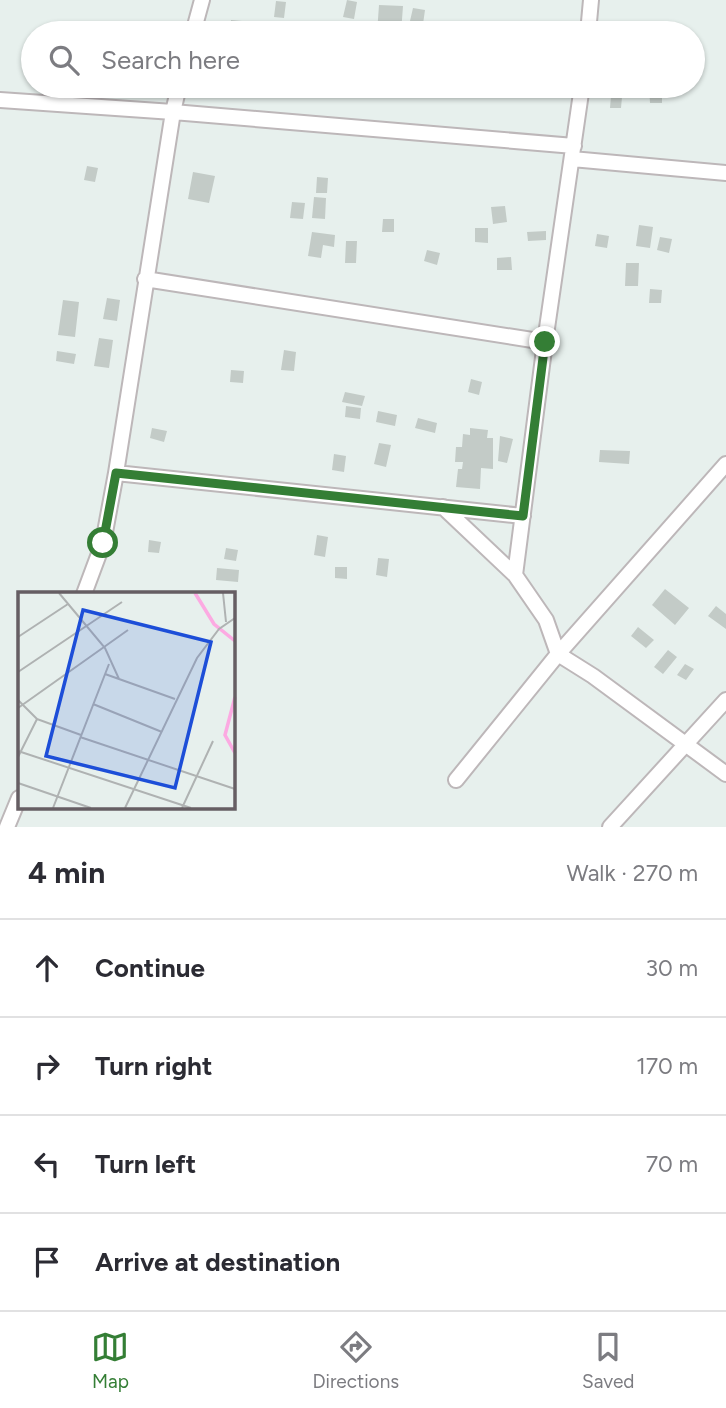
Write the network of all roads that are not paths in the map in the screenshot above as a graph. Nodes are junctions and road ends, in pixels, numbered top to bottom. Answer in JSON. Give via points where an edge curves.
{"nodes":[{"id":1,"x":202,"y":0,"type":"edge"},
{"id":2,"x":591,"y":0,"type":"edge"},
{"id":3,"x":196,"y":21,"type":"edge"},
{"id":4,"x":589,"y":21,"type":"edge"},
{"id":5,"x":176,"y":98,"type":"edge"},
{"id":6,"x":580,"y":98,"type":"edge"},
{"id":7,"x":0,"y":100,"type":"edge"},
{"id":8,"x":173,"y":112,"type":"junction"},
{"id":9,"x":573,"y":153,"type":"junction"},
{"id":10,"x":726,"y":173,"type":"edge"},
{"id":11,"x":145,"y":279,"type":"junction"},
{"id":12,"x":545,"y":342,"type":"junction"},
{"id":13,"x":726,"y":464,"type":"edge"},
{"id":14,"x":116,"y":473,"type":"junction"},
{"id":15,"x":443,"y":507,"type":"junction"},
{"id":16,"x":523,"y":516,"type":"junction"},
{"id":17,"x":515,"y":575,"type":"junction"},
{"id":18,"x":85,"y":592,"type":"edge"},
{"id":19,"x":558,"y":653,"type":"junction"},
{"id":20,"x":726,"y":700,"type":"edge"},
{"id":21,"x":686,"y":745,"type":"junction"},
{"id":22,"x":726,"y":774,"type":"edge"},
{"id":23,"x":456,"y":779,"type":"dead end"},
{"id":24,"x":18,"y":800,"type":"edge"},
{"id":25,"x":6,"y":827,"type":"edge"},
{"id":26,"x":610,"y":827,"type":"edge"}],
"edges":[{"from":1,"to":3,"type":"street"},
{"from":2,"to":4,"type":"street"},
{"from":5,"to":8,"type":"street"},
{"from":6,"to":9,"type":"street"},
{"from":7,"to":8,"type":"street"},
{"from":8,"to":9,"type":"street"},
{"from":8,"to":11,"type":"street"},
{"from":9,"to":10,"type":"street"},
{"from":9,"to":12,"type":"street"},
{"from":11,"to":12,"type":"street"},
{"from":11,"to":14,"type":"street"},
{"from":12,"to":16,"type":"street"},
{"from":13,"to":19,"type":"street"},
{"from":14,"to":15,"type":"street"},
{"from":14,"to":18,"type":"street","via":[[103,543]]},
{"from":15,"to":16,"type":"street"},
{"from":15,"to":17,"type":"street"},
{"from":16,"to":17,"type":"street"},
{"from":17,"to":19,"type":"street","via":[[546,620]]},
{"from":19,"to":21,"type":"street"},
{"from":19,"to":23,"type":"street"},
{"from":20,"to":21,"type":"street"},
{"from":21,"to":22,"type":"street"},
{"from":21,"to":26,"type":"street"},
{"from":24,"to":25,"type":"street"}]}
